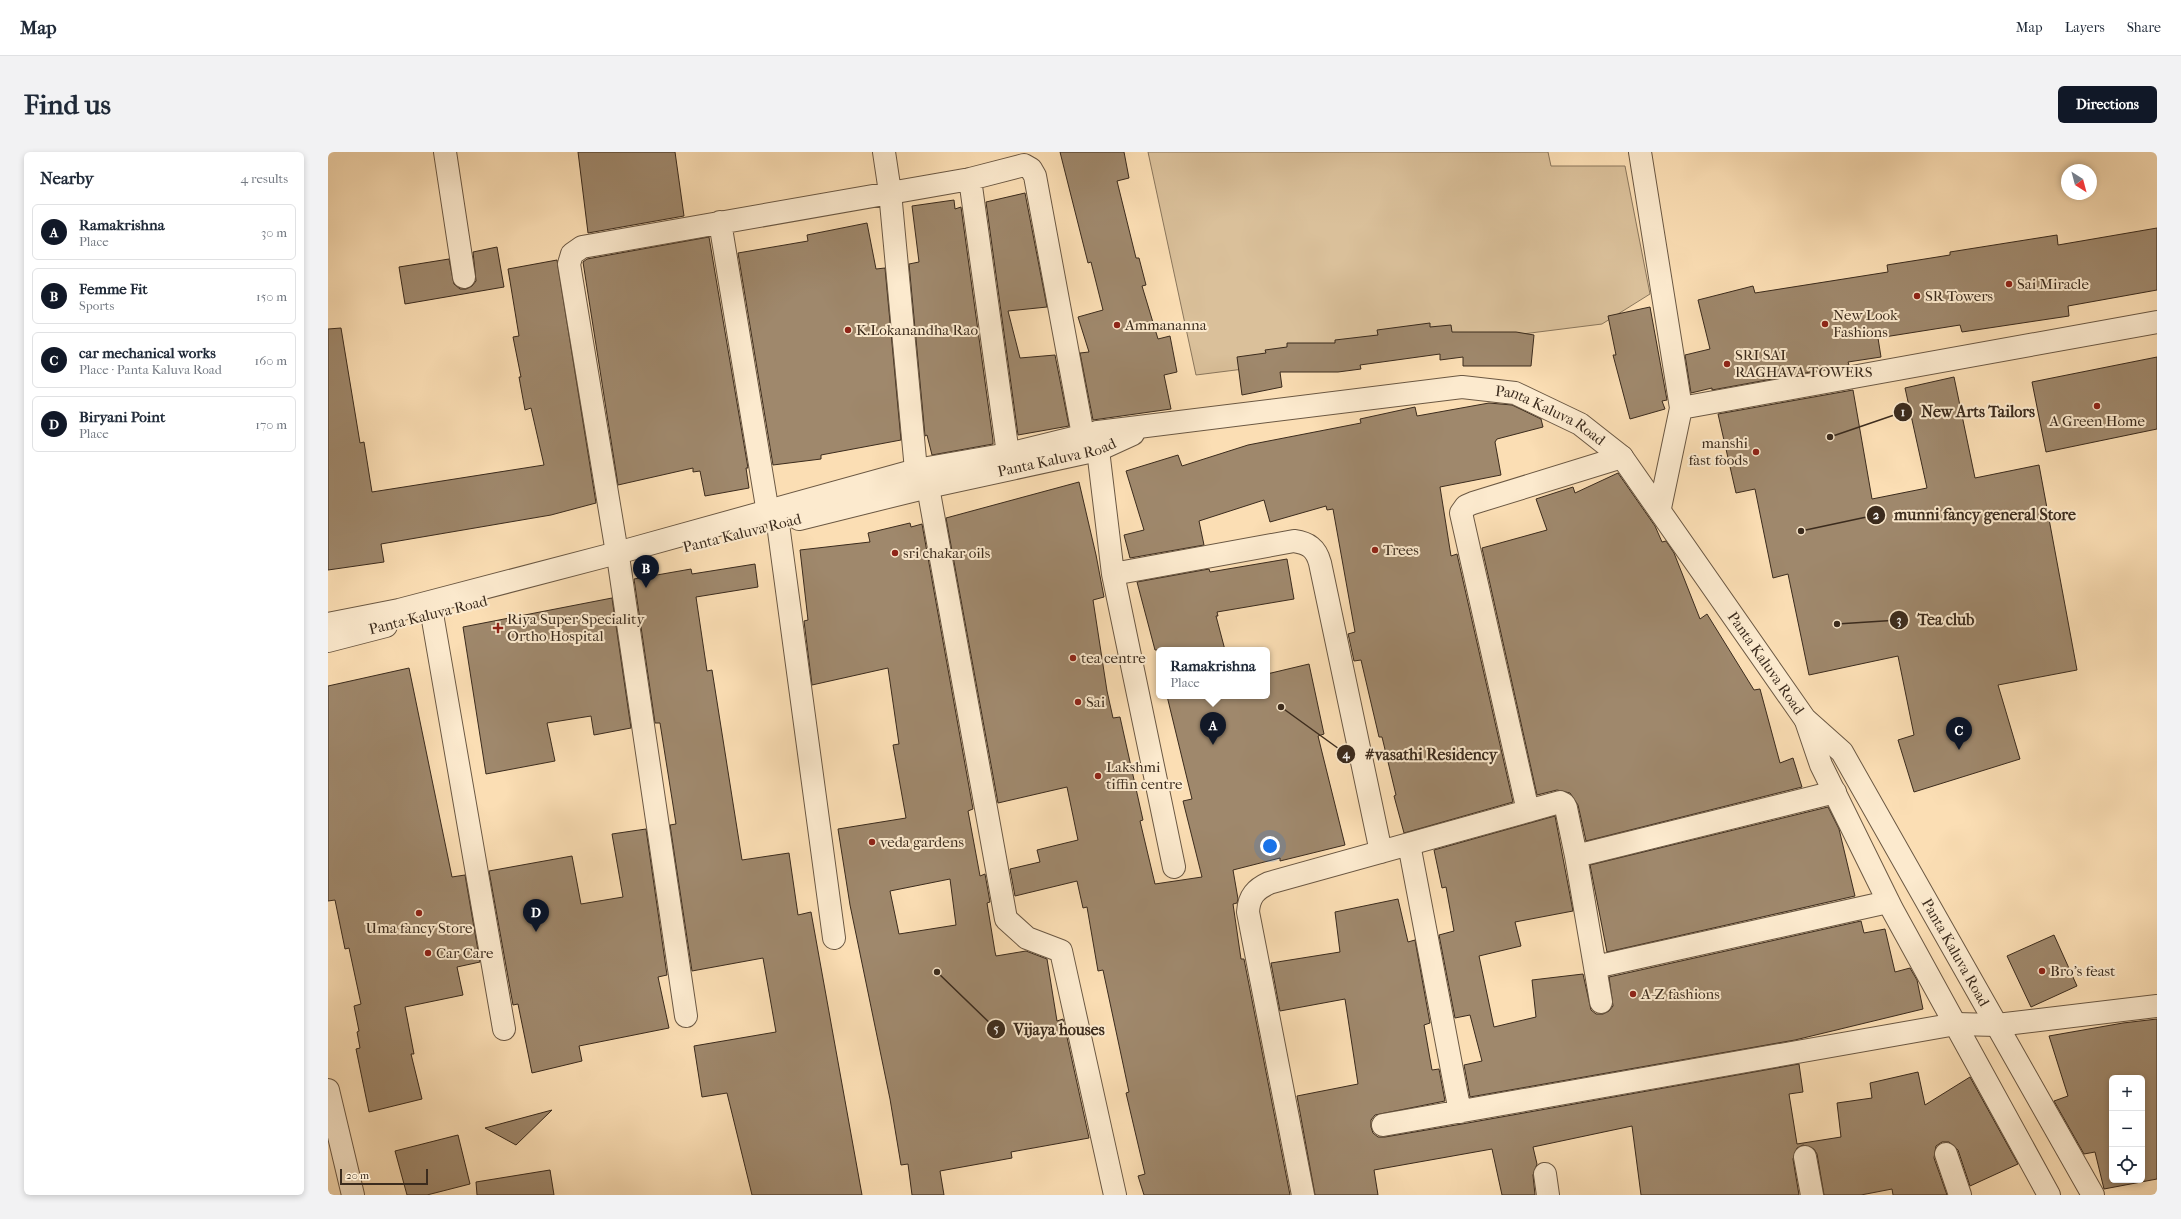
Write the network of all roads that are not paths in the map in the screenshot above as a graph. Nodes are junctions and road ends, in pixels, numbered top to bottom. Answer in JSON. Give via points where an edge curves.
{"nodes":[{"id":1,"x":445,"y":152,"type":"edge"},
{"id":2,"x":884,"y":152,"type":"edge"},
{"id":3,"x":1640,"y":152,"type":"edge"},
{"id":4,"x":970,"y":179,"type":"junction"},
{"id":5,"x":890,"y":192,"type":"junction"},
{"id":6,"x":720,"y":222,"type":"junction"},
{"id":7,"x":464,"y":277,"type":"dead end"},
{"id":8,"x":2157,"y":322,"type":"edge"},
{"id":9,"x":1681,"y":408,"type":"junction"},
{"id":10,"x":1093,"y":439,"type":"junction"},
{"id":11,"x":1008,"y":454,"type":"junction"},
{"id":12,"x":1622,"y":457,"type":"junction"},
{"id":13,"x":922,"y":479,"type":"junction"},
{"id":14,"x":1660,"y":508,"type":"junction"},
{"id":15,"x":772,"y":518,"type":"junction"},
{"id":16,"x":618,"y":558,"type":"junction"},
{"id":17,"x":1113,"y":574,"type":"junction"},
{"id":18,"x":432,"y":614,"type":"junction"},
{"id":19,"x":328,"y":624,"type":"edge"},
{"id":20,"x":328,"y":641,"type":"edge"},
{"id":21,"x":1805,"y":720,"type":"junction"},
{"id":22,"x":1834,"y":792,"type":"junction"},
{"id":23,"x":1528,"y":811,"type":"junction"},
{"id":24,"x":1409,"y":844,"type":"junction"},
{"id":25,"x":1381,"y":852,"type":"junction"},
{"id":26,"x":1576,"y":856,"type":"junction"},
{"id":27,"x":1174,"y":866,"type":"dead end"},
{"id":28,"x":1888,"y":902,"type":"junction"},
{"id":29,"x":834,"y":938,"type":"dead end"},
{"id":30,"x":1595,"y":967,"type":"junction"},
{"id":31,"x":1601,"y":1002,"type":"dead end"},
{"id":32,"x":2157,"y":1006,"type":"edge"},
{"id":33,"x":686,"y":1016,"type":"dead end"},
{"id":34,"x":1956,"y":1024,"type":"junction"},
{"id":35,"x":1997,"y":1025,"type":"junction"},
{"id":36,"x":504,"y":1029,"type":"dead end"},
{"id":37,"x":328,"y":1090,"type":"edge"},
{"id":38,"x":1460,"y":1112,"type":"junction"},
{"id":39,"x":1383,"y":1125,"type":"dead end"},
{"id":40,"x":1946,"y":1154,"type":"dead end"},
{"id":41,"x":1806,"y":1157,"type":"dead end"},
{"id":42,"x":353,"y":1195,"type":"edge"},
{"id":43,"x":1115,"y":1195,"type":"edge"},
{"id":44,"x":1303,"y":1195,"type":"edge"},
{"id":45,"x":1812,"y":1195,"type":"edge"},
{"id":46,"x":1960,"y":1195,"type":"edge"},
{"id":47,"x":2049,"y":1195,"type":"edge"},
{"id":48,"x":2093,"y":1195,"type":"edge"}],
"edges":[{"from":1,"to":7,"type":"street"},
{"from":2,"to":5,"type":"street"},
{"from":3,"to":9,"type":"street"},
{"from":4,"to":5,"type":"street"},
{"from":4,"to":10,"type":"street","via":[[1024,165],[1034,172]]},
{"from":4,"to":11,"type":"street"},
{"from":5,"to":6,"type":"street"},
{"from":5,"to":13,"type":"street"},
{"from":6,"to":15,"type":"street"},
{"from":6,"to":16,"type":"street","via":[[582,247],[572,254],[569,264]]},
{"from":8,"to":9,"type":"street"},
{"from":9,"to":14,"type":"street"},
{"from":10,"to":11,"type":"street","name":"Panta Kaluva Road"},
{"from":10,"to":12,"type":"street","name":"Panta Kaluva Road","via":[[1154,424],[1462,388],[1514,393],[1580,424]]},
{"from":10,"to":13,"type":"street","name":"Panta Kaluva Road"},
{"from":10,"to":17,"type":"street"},
{"from":11,"to":13,"type":"street","name":"Panta Kaluva Road"},
{"from":12,"to":14,"type":"street","name":"Panta Kaluva Road"},
{"from":12,"to":23,"type":"street","via":[[1473,503],[1460,513]]},
{"from":13,"to":15,"type":"street","name":"Panta Kaluva Road"},
{"from":13,"to":43,"type":"street","via":[[1006,919],[1027,938],[1061,951]]},
{"from":14,"to":21,"type":"street","name":"Panta Kaluva Road"},
{"from":15,"to":16,"type":"street","name":"Panta Kaluva Road"},
{"from":15,"to":29,"type":"street"},
{"from":16,"to":18,"type":"street","name":"Panta Kaluva Road"},
{"from":16,"to":19,"type":"street","name":"Panta Kaluva Road","via":[[399,610]]},
{"from":16,"to":33,"type":"street"},
{"from":17,"to":25,"type":"street","via":[[1294,541],[1304,542],[1313,548],[1320,563]]},
{"from":17,"to":27,"type":"street"},
{"from":18,"to":20,"type":"street","name":"Panta Kaluva Road"},
{"from":18,"to":36,"type":"street"},
{"from":21,"to":22,"type":"street","name":"Panta Kaluva Road","via":[[1821,766]]},
{"from":21,"to":35,"type":"street","name":"Panta Kaluva Road","via":[[1842,752]]},
{"from":22,"to":26,"type":"street"},
{"from":22,"to":28,"type":"street","name":"Panta Kaluva Road"},
{"from":23,"to":24,"type":"street"},
{"from":23,"to":26,"type":"street","via":[[1560,802],[1564,804]]},
{"from":24,"to":25,"type":"street"},
{"from":24,"to":38,"type":"street"},
{"from":25,"to":44,"type":"street","via":[[1269,883],[1252,894],[1249,902],[1248,912]]},
{"from":26,"to":30,"type":"street"},
{"from":28,"to":30,"type":"street"},
{"from":28,"to":34,"type":"street","name":"Panta Kaluva Road"},
{"from":30,"to":31,"type":"street"},
{"from":32,"to":35,"type":"street"},
{"from":34,"to":35,"type":"street"},
{"from":34,"to":38,"type":"street"},
{"from":34,"to":47,"type":"street","name":"Panta Kaluva Road"},
{"from":35,"to":48,"type":"street","name":"Panta Kaluva Road"},
{"from":37,"to":42,"type":"street"},
{"from":38,"to":39,"type":"street"},
{"from":40,"to":46,"type":"street"},
{"from":41,"to":45,"type":"street"}]}
